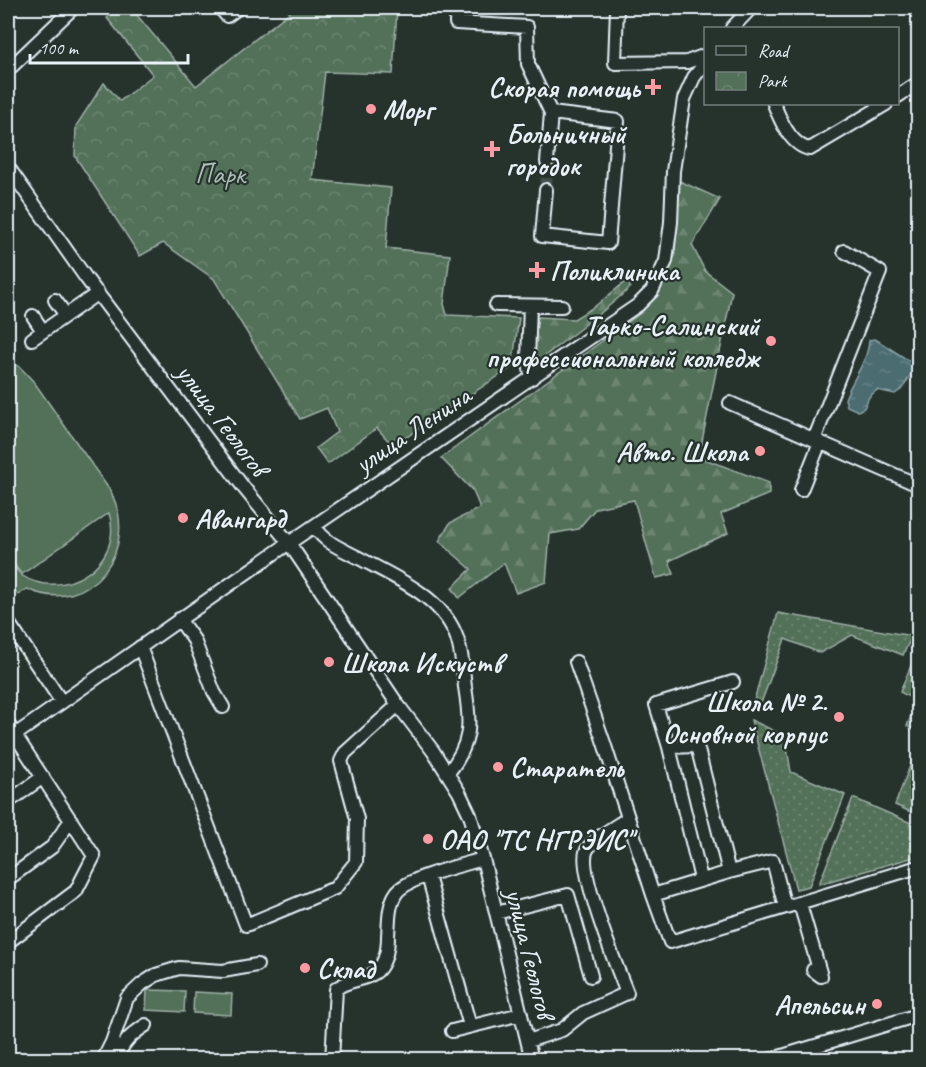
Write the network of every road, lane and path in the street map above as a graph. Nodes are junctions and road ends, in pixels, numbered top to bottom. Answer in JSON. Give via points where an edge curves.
{"nodes":[{"id":1,"x":73,"y":8,"type":"edge"},
{"id":2,"x":220,"y":8,"type":"edge"},
{"id":3,"x":238,"y":8,"type":"edge"},
{"id":4,"x":457,"y":8,"type":"edge"},
{"id":5,"x":617,"y":8,"type":"edge"},
{"id":6,"x":751,"y":8,"type":"edge"},
{"id":7,"x":733,"y":27,"type":"edge"},
{"id":8,"x":704,"y":55,"type":"edge"},
{"id":9,"x":704,"y":63,"type":"edge"},
{"id":10,"x":8,"y":70,"type":"edge"},
{"id":11,"x":918,"y":83,"type":"edge"},
{"id":12,"x":899,"y":95,"type":"edge"},
{"id":13,"x":774,"y":105,"type":"edge"},
{"id":14,"x":884,"y":105,"type":"edge"},
{"id":15,"x":551,"y":113,"type":"junction"},
{"id":16,"x":547,"y":162,"type":"tunnel mouth"},
{"id":17,"x":8,"y":167,"type":"edge"},
{"id":18,"x":546,"y":190,"type":"tunnel mouth"},
{"id":19,"x":844,"y":251,"type":"dead end"},
{"id":20,"x":98,"y":293,"type":"junction"},
{"id":21,"x":55,"y":300,"type":"dead end"},
{"id":22,"x":496,"y":304,"type":"dead end"},
{"id":23,"x":530,"y":306,"type":"junction"},
{"id":24,"x":562,"y":306,"type":"dead end"},
{"id":25,"x":65,"y":314,"type":"junction"},
{"id":26,"x":33,"y":316,"type":"dead end"},
{"id":27,"x":43,"y":331,"type":"junction"},
{"id":28,"x":32,"y":339,"type":"dead end"},
{"id":29,"x":532,"y":378,"type":"junction"},
{"id":30,"x":730,"y":403,"type":"dead end"},
{"id":31,"x":817,"y":441,"type":"junction"},
{"id":32,"x":918,"y":485,"type":"edge"},
{"id":33,"x":801,"y":490,"type":"dead end"},
{"id":34,"x":315,"y":527,"type":"junction"},
{"id":35,"x":289,"y":543,"type":"junction"},
{"id":36,"x":179,"y":619,"type":"junction"},
{"id":37,"x":8,"y":622,"type":"edge"},
{"id":38,"x":140,"y":647,"type":"junction"},
{"id":39,"x":576,"y":662,"type":"dead end"},
{"id":40,"x":733,"y":681,"type":"dead end"},
{"id":41,"x":61,"y":701,"type":"junction"},
{"id":42,"x":398,"y":705,"type":"junction"},
{"id":43,"x":223,"y":707,"type":"dead end"},
{"id":44,"x":8,"y":724,"type":"edge"},
{"id":45,"x":11,"y":737,"type":"edge"},
{"id":46,"x":669,"y":747,"type":"junction"},
{"id":47,"x":448,"y":773,"type":"junction"},
{"id":48,"x":43,"y":777,"type":"junction"},
{"id":49,"x":8,"y":802,"type":"edge"},
{"id":50,"x":628,"y":818,"type":"junction"},
{"id":51,"x":71,"y":820,"type":"junction"},
{"id":52,"x":483,"y":859,"type":"junction"},
{"id":53,"x":918,"y":867,"type":"edge"},
{"id":54,"x":729,"y":872,"type":"junction"},
{"id":55,"x":428,"y":876,"type":"junction"},
{"id":56,"x":8,"y":879,"type":"edge"},
{"id":57,"x":700,"y":879,"type":"junction"},
{"id":58,"x":653,"y":895,"type":"junction"},
{"id":59,"x":800,"y":904,"type":"junction"},
{"id":60,"x":785,"y":907,"type":"junction"},
{"id":61,"x":496,"y":914,"type":"junction"},
{"id":62,"x":8,"y":942,"type":"edge"},
{"id":63,"x":257,"y":965,"type":"dead end"},
{"id":64,"x":813,"y":970,"type":"dead end"},
{"id":65,"x":591,"y":976,"type":"dead end"},
{"id":66,"x":521,"y":1014,"type":"junction"},
{"id":67,"x":918,"y":1015,"type":"edge"},
{"id":68,"x":146,"y":1025,"type":"dead end"},
{"id":69,"x":470,"y":1026,"type":"junction"},
{"id":70,"x":452,"y":1031,"type":"dead end"},
{"id":71,"x":528,"y":1041,"type":"junction"},
{"id":72,"x":102,"y":1059,"type":"edge"},
{"id":73,"x":117,"y":1059,"type":"edge"},
{"id":74,"x":332,"y":1059,"type":"edge"},
{"id":75,"x":532,"y":1059,"type":"edge"},
{"id":76,"x":769,"y":1059,"type":"edge"}],
"edges":[{"from":1,"to":10,"type":"street"},
{"from":2,"to":3,"type":"street","via":[[226,16]]},
{"from":4,"to":15,"type":"street","via":[[456,22],[527,27],[528,64]]},
{"from":5,"to":8,"type":"street","via":[[615,63],[687,62]]},
{"from":6,"to":7,"type":"street"},
{"from":9,"to":29,"type":"street","name":"улица Ленина","via":[[684,99],[673,171],[668,248],[652,291],[638,305]]},
{"from":11,"to":12,"type":"street"},
{"from":13,"to":14,"type":"street","via":[[794,141],[810,149]]},
{"from":15,"to":16,"type":"street"},
{"from":15,"to":18,"type":"street","via":[[618,121],[608,243],[542,236]]},
{"from":17,"to":20,"type":"street","name":"улица Геологов"},
{"from":19,"to":31,"type":"street","via":[[880,272]]},
{"from":20,"to":25,"type":"street"},
{"from":20,"to":35,"type":"street","name":"улица Геологов"},
{"from":21,"to":25,"type":"street"},
{"from":22,"to":23,"type":"street"},
{"from":23,"to":24,"type":"street"},
{"from":23,"to":29,"type":"street","via":[[528,359]]},
{"from":25,"to":27,"type":"street"},
{"from":26,"to":27,"type":"street"},
{"from":27,"to":28,"type":"street"},
{"from":29,"to":34,"type":"street","name":"улица Ленина"},
{"from":30,"to":31,"type":"street"},
{"from":31,"to":32,"type":"street"},
{"from":31,"to":33,"type":"street"},
{"from":34,"to":35,"type":"street","name":"улица Ленина"},
{"from":34,"to":47,"type":"street","via":[[333,545],[425,597],[441,611],[455,633],[466,693],[468,732],[467,743]]},
{"from":35,"to":36,"type":"street","name":"улица Ленина"},
{"from":35,"to":42,"type":"street","name":"улица Геологов"},
{"from":36,"to":38,"type":"street","name":"улица Ленина"},
{"from":36,"to":43,"type":"street","via":[[194,640]]},
{"from":37,"to":41,"type":"street"},
{"from":38,"to":41,"type":"street","name":"улица Ленина"},
{"from":38,"to":42,"type":"street","via":[[246,925],[335,888],[356,862],[357,819],[341,761]]},
{"from":39,"to":50,"type":"street"},
{"from":40,"to":46,"type":"street","via":[[656,705]]},
{"from":41,"to":45,"type":"street","name":"улица Ленина"},
{"from":42,"to":47,"type":"street","name":"улица Геологов"},
{"from":44,"to":45,"type":"street"},
{"from":45,"to":48,"type":"street"},
{"from":46,"to":54,"type":"street","via":[[697,746]]},
{"from":46,"to":57,"type":"street"},
{"from":47,"to":52,"type":"street","name":"улица Геологов","via":[[470,815]]},
{"from":48,"to":49,"type":"street"},
{"from":48,"to":51,"type":"street"},
{"from":50,"to":58,"type":"street"},
{"from":50,"to":71,"type":"street","via":[[591,844],[585,864],[600,924],[627,993],[583,1013],[562,1030]]},
{"from":51,"to":56,"type":"street","via":[[52,847]]},
{"from":51,"to":62,"type":"street","via":[[94,856],[76,891]]},
{"from":52,"to":55,"type":"street","name":"улица Геологов"},
{"from":52,"to":61,"type":"street","name":"улица Геологов"},
{"from":53,"to":59,"type":"street"},
{"from":54,"to":57,"type":"street"},
{"from":54,"to":60,"type":"street","via":[[773,861]]},
{"from":55,"to":69,"type":"street"},
{"from":55,"to":74,"type":"street","name":"улица Геологов","via":[[397,892],[391,904],[385,959],[376,972],[342,983],[336,989]]},
{"from":57,"to":58,"type":"street"},
{"from":58,"to":60,"type":"street","via":[[670,942]]},
{"from":59,"to":60,"type":"street"},
{"from":59,"to":64,"type":"street","via":[[821,976]]},
{"from":61,"to":65,"type":"street","via":[[568,895]]},
{"from":61,"to":66,"type":"street","name":"улица Геологов"},
{"from":63,"to":72,"type":"street","via":[[223,971],[179,968],[156,975],[127,998]]},
{"from":66,"to":69,"type":"street"},
{"from":66,"to":71,"type":"street","name":"улица Геологов"},
{"from":67,"to":76,"type":"street"},
{"from":68,"to":73,"type":"street","via":[[120,1049]]},
{"from":69,"to":70,"type":"street"},
{"from":71,"to":75,"type":"street","name":"улица Геологов"}]}
